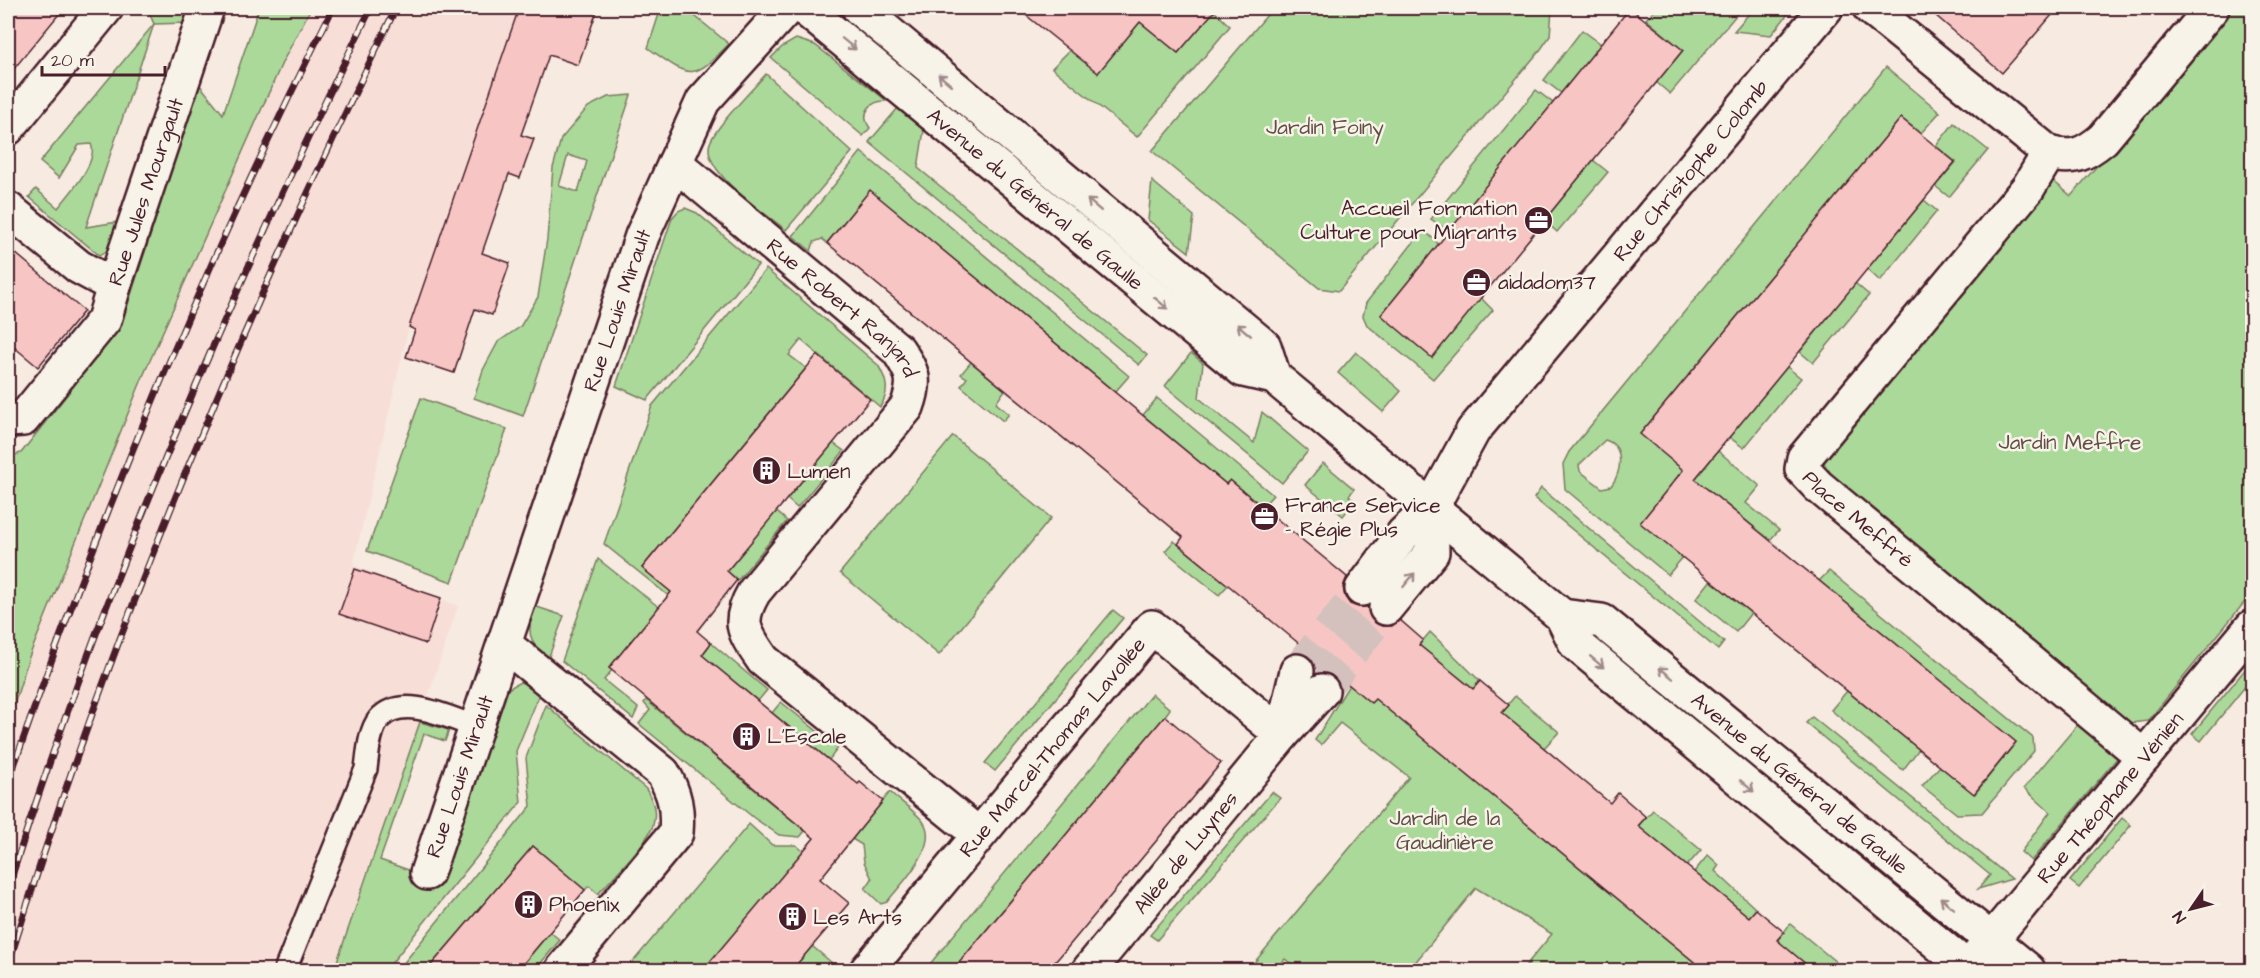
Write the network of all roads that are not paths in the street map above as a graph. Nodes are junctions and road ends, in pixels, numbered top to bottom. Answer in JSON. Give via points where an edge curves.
{"nodes":[{"id":1,"x":105,"y":8,"type":"edge"},
{"id":2,"x":207,"y":8,"type":"edge"},
{"id":3,"x":787,"y":8,"type":"edge"},
{"id":4,"x":804,"y":8,"type":"edge"},
{"id":5,"x":859,"y":8,"type":"edge"},
{"id":6,"x":1826,"y":8,"type":"edge"},
{"id":7,"x":1870,"y":8,"type":"edge"},
{"id":8,"x":2212,"y":8,"type":"edge"},
{"id":9,"x":8,"y":128,"type":"edge"},
{"id":10,"x":2049,"y":153,"type":"junction"},
{"id":11,"x":675,"y":163,"type":"junction"},
{"id":12,"x":8,"y":209,"type":"edge"},
{"id":13,"x":114,"y":286,"type":"junction"},
{"id":14,"x":1274,"y":378,"type":"junction"},
{"id":15,"x":8,"y":420,"type":"edge"},
{"id":16,"x":1431,"y":508,"type":"junction"},
{"id":17,"x":1374,"y":599,"type":"tunnel mouth"},
{"id":18,"x":1562,"y":616,"type":"junction"},
{"id":19,"x":2253,"y":627,"type":"edge"},
{"id":20,"x":504,"y":644,"type":"junction"},
{"id":21,"x":1310,"y":681,"type":"tunnel mouth"},
{"id":22,"x":476,"y":727,"type":"junction"},
{"id":23,"x":1282,"y":735,"type":"junction"},
{"id":24,"x":2144,"y":757,"type":"junction"},
{"id":25,"x":978,"y":834,"type":"junction"},
{"id":26,"x":427,"y":873,"type":"dead end"},
{"id":27,"x":1992,"y":940,"type":"junction"},
{"id":28,"x":1969,"y":969,"type":"edge"},
{"id":29,"x":285,"y":970,"type":"edge"},
{"id":30,"x":562,"y":970,"type":"edge"},
{"id":31,"x":867,"y":970,"type":"edge"},
{"id":32,"x":1089,"y":970,"type":"edge"},
{"id":33,"x":2028,"y":970,"type":"edge"}],
"edges":[{"from":1,"to":9,"type":"street"},
{"from":2,"to":13,"type":"street","name":"Rue Jules Mourgault"},
{"from":3,"to":11,"type":"street","name":"Rue Louis Mirault","via":[[703,101]]},
{"from":4,"to":14,"type":"street","name":"Avenue du Général de Gaulle","one_way":true,"via":[[1243,370]]},
{"from":14,"to":5,"type":"street","name":"Avenue du Général de Gaulle","one_way":true,"via":[[1264,346]]},
{"from":6,"to":16,"type":"street","name":"Rue Christophe Colomb","via":[[1473,431]]},
{"from":7,"to":10,"type":"street"},
{"from":8,"to":10,"type":"street","via":[[2103,139],[2085,154],[2065,158]]},
{"from":10,"to":24,"type":"street","name":"Place Meffré","via":[[2028,188],[1804,458],[1802,469]]},
{"from":11,"to":20,"type":"street","name":"Rue Louis Mirault","via":[[642,236]]},
{"from":11,"to":25,"type":"street","name":"Rue Robert Ranjard","via":[[898,350],[913,373],[913,392],[907,407],[754,592],[742,618],[746,635],[763,660]]},
{"from":12,"to":13,"type":"street","name":"Rue Jules Mourgault","via":[[79,267]]},
{"from":13,"to":15,"type":"street","via":[[104,320],[23,419]]},
{"from":14,"to":16,"type":"street","name":"Avenue du Général de Gaulle"},
{"from":16,"to":17,"type":"street","via":[[1404,533]]},
{"from":16,"to":18,"type":"street","name":"Avenue du Général de Gaulle"},
{"from":27,"to":18,"type":"street","name":"Avenue du Général de Gaulle","one_way":true,"via":[[1602,621]]},
{"from":18,"to":28,"type":"street","name":"Avenue du Général de Gaulle","one_way":true,"via":[[1576,644]]},
{"from":19,"to":24,"type":"street","name":"Rue Théophane Vénien"},
{"from":20,"to":22,"type":"street","name":"Rue Louis Mirault"},
{"from":20,"to":30,"type":"street","via":[[656,765],[674,792],[678,813],[675,833]]},
{"from":21,"to":23,"type":"street","name":"Allée de Luynes"},
{"from":22,"to":26,"type":"street","name":"Rue Louis Mirault"},
{"from":22,"to":29,"type":"lane","via":[[415,707],[395,710],[379,719],[366,769]]},
{"from":23,"to":25,"type":"street","name":"Rue Marcel-Thomas Lavollée","via":[[1152,627]]},
{"from":23,"to":32,"type":"street","name":"Allée de Luynes"},
{"from":24,"to":27,"type":"street","name":"Rue Théophane Vénien"},
{"from":25,"to":31,"type":"street","name":"Rue Marcel-Thomas Lavollée"},
{"from":27,"to":28,"type":"street","name":"Rue Théophane Vénien"},
{"from":27,"to":33,"type":"street","name":"Avenue du Général de Gaulle"}]}
